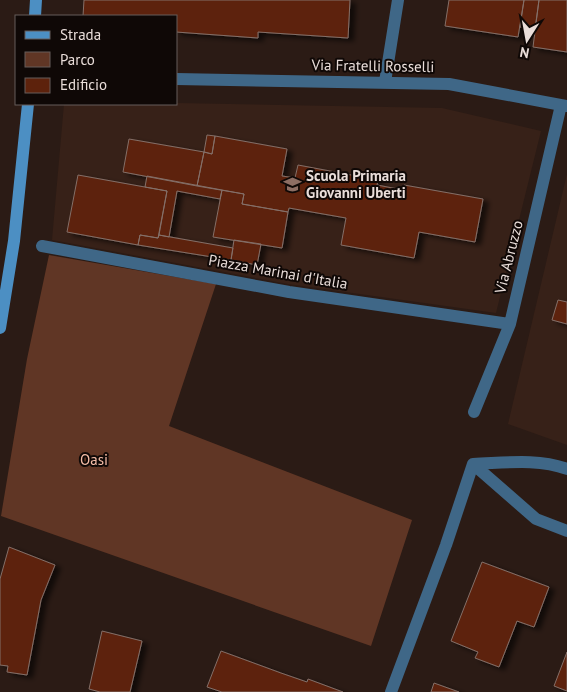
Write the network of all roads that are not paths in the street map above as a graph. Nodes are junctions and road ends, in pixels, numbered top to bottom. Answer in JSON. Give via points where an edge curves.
{"nodes":[{"id":1,"x":36,"y":0,"type":"edge"},
{"id":2,"x":398,"y":0,"type":"edge"},
{"id":3,"x":35,"y":15,"type":"edge"},
{"id":4,"x":178,"y":79,"type":"edge"},
{"id":5,"x":385,"y":82,"type":"junction"},
{"id":6,"x":28,"y":105,"type":"edge"},
{"id":7,"x":564,"y":105,"type":"edge"},
{"id":8,"x":42,"y":246,"type":"dead end"},
{"id":9,"x":510,"y":324,"type":"junction"},
{"id":10,"x":0,"y":328,"type":"edge"},
{"id":11,"x":474,"y":412,"type":"dead end"},
{"id":12,"x":473,"y":464,"type":"junction"},
{"id":13,"x":567,"y":469,"type":"edge"},
{"id":14,"x":567,"y":531,"type":"edge"},
{"id":15,"x":391,"y":692,"type":"edge"}],
"edges":[{"from":1,"to":3,"type":"street"},
{"from":2,"to":5,"type":"street"},
{"from":4,"to":5,"type":"street","name":"Via Fratelli Rosselli"},
{"from":5,"to":7,"type":"street","name":"Via Fratelli Rosselli","via":[[449,84]]},
{"from":6,"to":10,"type":"street","via":[[14,241]]},
{"from":7,"to":9,"type":"street","name":"Via Abruzzo"},
{"from":8,"to":9,"type":"street","name":"Piazza Marinai d'Italia","via":[[289,292]]},
{"from":9,"to":11,"type":"street","name":"Via Abruzzo"},
{"from":12,"to":13,"type":"street","via":[[552,464]]},
{"from":12,"to":14,"type":"street","via":[[536,518]]},
{"from":12,"to":15,"type":"street"}]}
